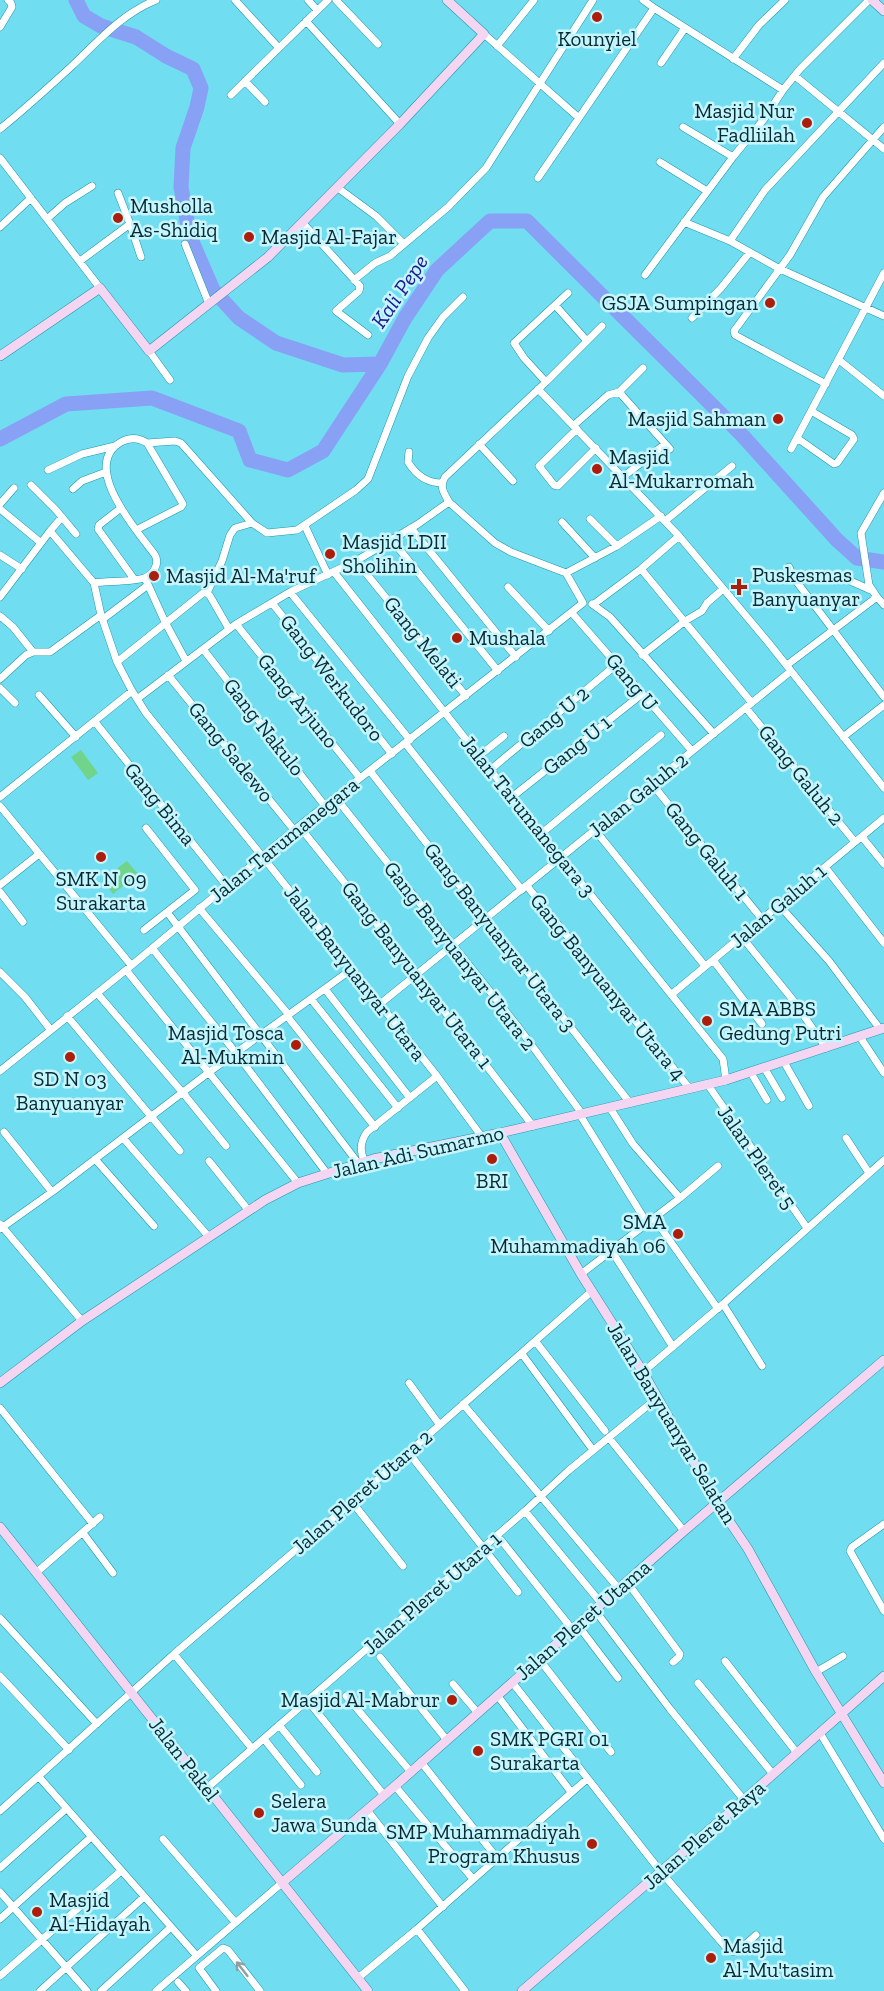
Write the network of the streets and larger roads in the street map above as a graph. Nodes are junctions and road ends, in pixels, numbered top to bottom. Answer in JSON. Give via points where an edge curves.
{"nodes":[{"id":1,"x":8,"y":0,"type":"edge"},
{"id":2,"x":156,"y":0,"type":"edge"},
{"id":3,"x":235,"y":0,"type":"edge"},
{"id":4,"x":308,"y":0,"type":"edge"},
{"id":5,"x":328,"y":0,"type":"edge"},
{"id":6,"x":336,"y":0,"type":"edge"},
{"id":7,"x":447,"y":0,"type":"edge"},
{"id":8,"x":534,"y":0,"type":"edge"},
{"id":9,"x":594,"y":0,"type":"edge"},
{"id":10,"x":643,"y":0,"type":"edge"},
{"id":11,"x":785,"y":0,"type":"edge"},
{"id":12,"x":871,"y":0,"type":"edge"},
{"id":13,"x":142,"y":2,"type":"edge"},
{"id":14,"x":654,"y":8,"type":"junction"},
{"id":15,"x":317,"y":10,"type":"junction"},
{"id":16,"x":884,"y":11,"type":"edge"},
{"id":17,"x":306,"y":21,"type":"junction"},
{"id":18,"x":0,"y":27,"type":"edge"},
{"id":19,"x":687,"y":29,"type":"junction"},
{"id":20,"x":484,"y":34,"type":"junction"},
{"id":21,"x":378,"y":44,"type":"dead end"},
{"id":22,"x":497,"y":46,"type":"junction"},
{"id":23,"x":278,"y":47,"type":"junction"},
{"id":24,"x":732,"y":58,"type":"junction"},
{"id":25,"x":661,"y":63,"type":"dead end"},
{"id":26,"x":884,"y":63,"type":"edge"},
{"id":27,"x":795,"y":76,"type":"junction"},
{"id":28,"x":245,"y":81,"type":"junction"},
{"id":29,"x":539,"y":83,"type":"junction"},
{"id":30,"x":783,"y":90,"type":"junction"},
{"id":31,"x":231,"y":95,"type":"dead end"},
{"id":32,"x":265,"y":102,"type":"dead end"},
{"id":33,"x":839,"y":111,"type":"junction"},
{"id":34,"x":579,"y":118,"type":"junction"},
{"id":35,"x":400,"y":124,"type":"junction"},
{"id":36,"x":683,"y":127,"type":"dead end"},
{"id":37,"x":884,"y":128,"type":"edge"},
{"id":38,"x":0,"y":129,"type":"edge"},
{"id":39,"x":873,"y":140,"type":"junction"},
{"id":40,"x":884,"y":149,"type":"edge"},
{"id":41,"x":733,"y":157,"type":"junction"},
{"id":42,"x":0,"y":158,"type":"edge"},
{"id":43,"x":660,"y":162,"type":"dead end"},
{"id":44,"x":538,"y":178,"type":"dead end"},
{"id":45,"x":92,"y":186,"type":"dead end"},
{"id":46,"x":338,"y":188,"type":"junction"},
{"id":47,"x":707,"y":191,"type":"junction"},
{"id":48,"x":118,"y":193,"type":"dead end"},
{"id":49,"x":30,"y":198,"type":"junction"},
{"id":50,"x":47,"y":219,"type":"junction"},
{"id":51,"x":302,"y":222,"type":"junction"},
{"id":52,"x":684,"y":222,"type":"junction"},
{"id":53,"x":130,"y":224,"type":"junction"},
{"id":54,"x":0,"y":227,"type":"edge"},
{"id":55,"x":730,"y":241,"type":"junction"},
{"id":56,"x":185,"y":243,"type":"dead end"},
{"id":57,"x":404,"y":244,"type":"junction"},
{"id":58,"x":750,"y":252,"type":"junction"},
{"id":59,"x":141,"y":257,"type":"dead end"},
{"id":60,"x":80,"y":261,"type":"junction"},
{"id":61,"x":780,"y":268,"type":"junction"},
{"id":62,"x":884,"y":273,"type":"edge"},
{"id":63,"x":645,"y":275,"type":"dead end"},
{"id":64,"x":354,"y":280,"type":"junction"},
{"id":65,"x":100,"y":288,"type":"junction"},
{"id":66,"x":568,"y":293,"type":"dead end"},
{"id":67,"x":463,"y":297,"type":"dead end"},
{"id":68,"x":210,"y":303,"type":"junction"},
{"id":69,"x":555,"y":306,"type":"junction"},
{"id":70,"x":866,"y":307,"type":"junction"},
{"id":71,"x":884,"y":316,"type":"edge"},
{"id":72,"x":692,"y":318,"type":"dead end"},
{"id":73,"x":602,"y":326,"type":"dead end"},
{"id":74,"x":368,"y":335,"type":"dead end"},
{"id":75,"x":587,"y":341,"type":"junction"},
{"id":76,"x":149,"y":351,"type":"junction"},
{"id":77,"x":0,"y":356,"type":"edge"},
{"id":78,"x":839,"y":360,"type":"junction"},
{"id":79,"x":643,"y":368,"type":"dead end"},
{"id":80,"x":170,"y":380,"type":"dead end"},
{"id":81,"x":546,"y":382,"type":"junction"},
{"id":82,"x":826,"y":384,"type":"junction"},
{"id":83,"x":538,"y":389,"type":"junction"},
{"id":84,"x":619,"y":392,"type":"junction"},
{"id":85,"x":884,"y":396,"type":"edge"},
{"id":86,"x":812,"y":411,"type":"junction"},
{"id":87,"x":575,"y":427,"type":"junction"},
{"id":88,"x":796,"y":438,"type":"junction"},
{"id":89,"x":147,"y":443,"type":"junction"},
{"id":90,"x":479,"y":444,"type":"junction"},
{"id":91,"x":115,"y":446,"type":"junction"},
{"id":92,"x":596,"y":448,"type":"junction"},
{"id":93,"x":791,"y":449,"type":"dead end"},
{"id":94,"x":409,"y":452,"type":"dead end"},
{"id":95,"x":732,"y":466,"type":"dead end"},
{"id":96,"x":48,"y":470,"type":"dead end"},
{"id":97,"x":106,"y":472,"type":"junction"},
{"id":98,"x":624,"y":477,"type":"junction"},
{"id":99,"x":513,"y":481,"type":"dead end"},
{"id":100,"x":442,"y":483,"type":"junction"},
{"id":101,"x":31,"y":485,"type":"dead end"},
{"id":102,"x":14,"y":488,"type":"dead end"},
{"id":103,"x":73,"y":489,"type":"dead end"},
{"id":104,"x":884,"y":493,"type":"edge"},
{"id":105,"x":449,"y":502,"type":"junction"},
{"id":106,"x":0,"y":504,"type":"edge"},
{"id":107,"x":121,"y":508,"type":"junction"},
{"id":108,"x":0,"y":509,"type":"edge"},
{"id":109,"x":62,"y":517,"type":"junction"},
{"id":110,"x":663,"y":518,"type":"junction"},
{"id":111,"x":590,"y":519,"type":"dead end"},
{"id":112,"x":251,"y":521,"type":"junction"},
{"id":113,"x":562,"y":522,"type":"dead end"},
{"id":114,"x":305,"y":526,"type":"junction"},
{"id":115,"x":411,"y":528,"type":"junction"},
{"id":116,"x":136,"y":530,"type":"junction"},
{"id":117,"x":50,"y":531,"type":"junction"},
{"id":118,"x":76,"y":534,"type":"dead end"},
{"id":119,"x":679,"y":536,"type":"junction"},
{"id":120,"x":391,"y":539,"type":"junction"},
{"id":121,"x":40,"y":542,"type":"junction"},
{"id":122,"x":617,"y":546,"type":"junction"},
{"id":123,"x":0,"y":555,"type":"edge"},
{"id":124,"x":595,"y":558,"type":"junction"},
{"id":125,"x":356,"y":561,"type":"junction"},
{"id":126,"x":22,"y":569,"type":"junction"},
{"id":127,"x":640,"y":569,"type":"junction"},
{"id":128,"x":791,"y":571,"type":"dead end"},
{"id":129,"x":331,"y":573,"type":"junction"},
{"id":130,"x":566,"y":573,"type":"junction"},
{"id":131,"x":134,"y":579,"type":"junction"},
{"id":132,"x":846,"y":579,"type":"dead end"},
{"id":133,"x":146,"y":582,"type":"junction"},
{"id":134,"x":94,"y":583,"type":"junction"},
{"id":135,"x":508,"y":586,"type":"dead end"},
{"id":136,"x":723,"y":589,"type":"junction"},
{"id":137,"x":873,"y":591,"type":"junction"},
{"id":138,"x":290,"y":592,"type":"junction"},
{"id":139,"x":207,"y":593,"type":"junction"},
{"id":140,"x":0,"y":597,"type":"edge"},
{"id":141,"x":272,"y":603,"type":"junction"},
{"id":142,"x":583,"y":603,"type":"junction"},
{"id":143,"x":594,"y":604,"type":"junction"},
{"id":144,"x":884,"y":605,"type":"edge"},
{"id":145,"x":572,"y":613,"type":"junction"},
{"id":146,"x":0,"y":616,"type":"edge"},
{"id":147,"x":102,"y":617,"type":"junction"},
{"id":148,"x":685,"y":621,"type":"junction"},
{"id":149,"x":165,"y":622,"type":"junction"},
{"id":150,"x":233,"y":626,"type":"junction"},
{"id":151,"x":832,"y":629,"type":"junction"},
{"id":152,"x":549,"y":632,"type":"junction"},
{"id":153,"x":203,"y":648,"type":"junction"},
{"id":154,"x":33,"y":652,"type":"junction"},
{"id":155,"x":642,"y":655,"type":"junction"},
{"id":156,"x":516,"y":657,"type":"junction"},
{"id":157,"x":186,"y":661,"type":"junction"},
{"id":158,"x":117,"y":662,"type":"junction"},
{"id":159,"x":617,"y":664,"type":"junction"},
{"id":160,"x":789,"y":668,"type":"junction"},
{"id":161,"x":498,"y":671,"type":"junction"},
{"id":162,"x":168,"y":675,"type":"junction"},
{"id":163,"x":0,"y":679,"type":"edge"},
{"id":164,"x":0,"y":688,"type":"edge"},
{"id":165,"x":132,"y":691,"type":"junction"},
{"id":166,"x":39,"y":694,"type":"dead end"},
{"id":167,"x":642,"y":694,"type":"junction"},
{"id":168,"x":466,"y":696,"type":"junction"},
{"id":169,"x":884,"y":698,"type":"edge"},
{"id":170,"x":136,"y":699,"type":"junction"},
{"id":171,"x":15,"y":703,"type":"dead end"},
{"id":172,"x":749,"y":705,"type":"junction"},
{"id":173,"x":884,"y":705,"type":"edge"},
{"id":174,"x":445,"y":713,"type":"junction"},
{"id":175,"x":95,"y":722,"type":"junction"},
{"id":176,"x":714,"y":734,"type":"junction"},
{"id":177,"x":661,"y":735,"type":"dead end"},
{"id":178,"x":504,"y":736,"type":"dead end"},
{"id":179,"x":843,"y":736,"type":"junction"},
{"id":180,"x":76,"y":737,"type":"junction"},
{"id":181,"x":408,"y":742,"type":"junction"},
{"id":182,"x":692,"y":751,"type":"junction"},
{"id":183,"x":392,"y":754,"type":"junction"},
{"id":184,"x":479,"y":756,"type":"junction"},
{"id":185,"x":490,"y":770,"type":"junction"},
{"id":186,"x":370,"y":771,"type":"junction"},
{"id":187,"x":360,"y":778,"type":"junction"},
{"id":188,"x":652,"y":784,"type":"junction"},
{"id":189,"x":884,"y":788,"type":"edge"},
{"id":190,"x":0,"y":797,"type":"edge"},
{"id":191,"x":512,"y":797,"type":"junction"},
{"id":192,"x":336,"y":798,"type":"junction"},
{"id":193,"x":0,"y":806,"type":"edge"},
{"id":194,"x":325,"y":806,"type":"junction"},
{"id":195,"x":884,"y":818,"type":"edge"},
{"id":196,"x":146,"y":828,"type":"dead end"},
{"id":197,"x":296,"y":828,"type":"junction"},
{"id":198,"x":595,"y":830,"type":"junction"},
{"id":199,"x":542,"y":833,"type":"junction"},
{"id":200,"x":862,"y":837,"type":"junction"},
{"id":201,"x":855,"y":842,"type":"junction"},
{"id":202,"x":39,"y":854,"type":"junction"},
{"id":203,"x":262,"y":856,"type":"junction"},
{"id":204,"x":561,"y":857,"type":"junction"},
{"id":205,"x":884,"y":864,"type":"edge"},
{"id":206,"x":825,"y":867,"type":"junction"},
{"id":207,"x":0,"y":885,"type":"edge"},
{"id":208,"x":226,"y":885,"type":"junction"},
{"id":209,"x":525,"y":888,"type":"junction"},
{"id":210,"x":0,"y":892,"type":"edge"},
{"id":211,"x":779,"y":905,"type":"junction"},
{"id":212,"x":199,"y":908,"type":"junction"},
{"id":213,"x":167,"y":912,"type":"junction"},
{"id":214,"x":485,"y":918,"type":"junction"},
{"id":215,"x":762,"y":919,"type":"junction"},
{"id":216,"x":22,"y":922,"type":"dead end"},
{"id":217,"x":178,"y":926,"type":"junction"},
{"id":218,"x":144,"y":930,"type":"dead end"},
{"id":219,"x":741,"y":936,"type":"junction"},
{"id":220,"x":884,"y":943,"type":"edge"},
{"id":221,"x":453,"y":945,"type":"junction"},
{"id":222,"x":152,"y":948,"type":"junction"},
{"id":223,"x":713,"y":960,"type":"junction"},
{"id":224,"x":705,"y":966,"type":"junction"},
{"id":225,"x":128,"y":967,"type":"junction"},
{"id":226,"x":352,"y":969,"type":"junction"},
{"id":227,"x":0,"y":972,"type":"edge"},
{"id":228,"x":416,"y":974,"type":"junction"},
{"id":229,"x":325,"y":989,"type":"junction"},
{"id":230,"x":97,"y":993,"type":"junction"},
{"id":231,"x":672,"y":994,"type":"junction"},
{"id":232,"x":311,"y":999,"type":"junction"},
{"id":233,"x":380,"y":1005,"type":"junction"},
{"id":234,"x":288,"y":1015,"type":"junction"},
{"id":235,"x":67,"y":1016,"type":"junction"},
{"id":236,"x":762,"y":1024,"type":"dead end"},
{"id":237,"x":882,"y":1028,"type":"edge"},
{"id":238,"x":51,"y":1029,"type":"junction"},
{"id":239,"x":260,"y":1035,"type":"junction"},
{"id":240,"x":860,"y":1037,"type":"junction"},
{"id":241,"x":826,"y":1048,"type":"junction"},
{"id":242,"x":236,"y":1053,"type":"junction"},
{"id":243,"x":723,"y":1059,"type":"junction"},
{"id":244,"x":784,"y":1062,"type":"junction"},
{"id":245,"x":765,"y":1069,"type":"junction"},
{"id":246,"x":0,"y":1070,"type":"edge"},
{"id":247,"x":208,"y":1073,"type":"junction"},
{"id":248,"x":751,"y":1073,"type":"junction"},
{"id":249,"x":884,"y":1073,"type":"edge"},
{"id":250,"x":437,"y":1076,"type":"junction"},
{"id":251,"x":738,"y":1077,"type":"junction"},
{"id":252,"x":726,"y":1080,"type":"junction"},
{"id":253,"x":708,"y":1085,"type":"junction"},
{"id":254,"x":690,"y":1089,"type":"junction"},
{"id":255,"x":183,"y":1093,"type":"junction"},
{"id":256,"x":410,"y":1098,"type":"junction"},
{"id":257,"x":782,"y":1098,"type":"dead end"},
{"id":258,"x":767,"y":1100,"type":"dead end"},
{"id":259,"x":630,"y":1103,"type":"junction"},
{"id":260,"x":808,"y":1106,"type":"dead end"},
{"id":261,"x":398,"y":1108,"type":"junction"},
{"id":262,"x":610,"y":1108,"type":"junction"},
{"id":263,"x":582,"y":1115,"type":"junction"},
{"id":264,"x":152,"y":1117,"type":"junction"},
{"id":265,"x":533,"y":1126,"type":"junction"},
{"id":266,"x":375,"y":1127,"type":"junction"},
{"id":267,"x":4,"y":1132,"type":"dead end"},
{"id":268,"x":500,"y":1133,"type":"junction"},
{"id":269,"x":482,"y":1137,"type":"junction"},
{"id":270,"x":123,"y":1138,"type":"junction"},
{"id":271,"x":846,"y":1138,"type":"dead end"},
{"id":272,"x":226,"y":1146,"type":"dead end"},
{"id":273,"x":180,"y":1151,"type":"dead end"},
{"id":274,"x":94,"y":1159,"type":"junction"},
{"id":275,"x":209,"y":1161,"type":"dead end"},
{"id":276,"x":361,"y":1162,"type":"junction"},
{"id":277,"x":883,"y":1162,"type":"edge"},
{"id":278,"x":718,"y":1166,"type":"dead end"},
{"id":279,"x":326,"y":1172,"type":"junction"},
{"id":280,"x":869,"y":1173,"type":"junction"},
{"id":281,"x":298,"y":1183,"type":"junction"},
{"id":282,"x":52,"y":1192,"type":"junction"},
{"id":283,"x":680,"y":1198,"type":"junction"},
{"id":284,"x":249,"y":1211,"type":"junction"},
{"id":285,"x":651,"y":1220,"type":"junction"},
{"id":286,"x":154,"y":1226,"type":"dead end"},
{"id":287,"x":1,"y":1227,"type":"edge"},
{"id":288,"x":807,"y":1228,"type":"junction"},
{"id":289,"x":209,"y":1237,"type":"junction"},
{"id":290,"x":611,"y":1250,"type":"junction"},
{"id":291,"x":581,"y":1274,"type":"junction"},
{"id":292,"x":592,"y":1292,"type":"junction"},
{"id":293,"x":720,"y":1306,"type":"junction"},
{"id":294,"x":82,"y":1321,"type":"junction"},
{"id":295,"x":536,"y":1342,"type":"junction"},
{"id":296,"x":673,"y":1347,"type":"junction"},
{"id":297,"x":522,"y":1354,"type":"junction"},
{"id":298,"x":884,"y":1360,"type":"edge"},
{"id":299,"x":762,"y":1366,"type":"dead end"},
{"id":300,"x":643,"y":1372,"type":"junction"},
{"id":301,"x":0,"y":1383,"type":"edge"},
{"id":302,"x":409,"y":1383,"type":"dead end"},
{"id":303,"x":657,"y":1398,"type":"junction"},
{"id":304,"x":463,"y":1404,"type":"junction"},
{"id":305,"x":0,"y":1408,"type":"edge"},
{"id":306,"x":439,"y":1424,"type":"junction"},
{"id":307,"x":607,"y":1434,"type":"junction"},
{"id":308,"x":593,"y":1450,"type":"junction"},
{"id":309,"x":408,"y":1452,"type":"junction"},
{"id":310,"x":541,"y":1497,"type":"junction"},
{"id":311,"x":352,"y":1502,"type":"junction"},
{"id":312,"x":717,"y":1503,"type":"junction"},
{"id":313,"x":525,"y":1512,"type":"junction"},
{"id":314,"x":100,"y":1517,"type":"dead end"},
{"id":315,"x":93,"y":1524,"type":"junction"},
{"id":316,"x":884,"y":1524,"type":"edge"},
{"id":317,"x":0,"y":1527,"type":"edge"},
{"id":318,"x":684,"y":1531,"type":"junction"},
{"id":319,"x":83,"y":1533,"type":"junction"},
{"id":320,"x":501,"y":1540,"type":"dead end"},
{"id":321,"x":483,"y":1547,"type":"junction"},
{"id":322,"x":403,"y":1566,"type":"dead end"},
{"id":323,"x":37,"y":1572,"type":"junction"},
{"id":324,"x":113,"y":1573,"type":"dead end"},
{"id":325,"x":627,"y":1582,"type":"junction"},
{"id":326,"x":619,"y":1589,"type":"junction"},
{"id":327,"x":518,"y":1592,"type":"dead end"},
{"id":328,"x":881,"y":1599,"type":"edge"},
{"id":329,"x":597,"y":1606,"type":"junction"},
{"id":330,"x":884,"y":1611,"type":"edge"},
{"id":331,"x":0,"y":1618,"type":"edge"},
{"id":332,"x":575,"y":1626,"type":"junction"},
{"id":333,"x":174,"y":1654,"type":"junction"},
{"id":334,"x":843,"y":1656,"type":"dead end"},
{"id":335,"x":380,"y":1657,"type":"dead end"},
{"id":336,"x":539,"y":1659,"type":"junction"},
{"id":337,"x":725,"y":1661,"type":"dead end"},
{"id":338,"x":673,"y":1662,"type":"dead end"},
{"id":339,"x":816,"y":1672,"type":"junction"},
{"id":340,"x":0,"y":1676,"type":"edge"},
{"id":341,"x":884,"y":1676,"type":"edge"},
{"id":342,"x":618,"y":1678,"type":"dead end"},
{"id":343,"x":513,"y":1682,"type":"junction"},
{"id":344,"x":698,"y":1683,"type":"dead end"},
{"id":345,"x":453,"y":1684,"type":"dead end"},
{"id":346,"x":132,"y":1691,"type":"junction"},
{"id":347,"x":497,"y":1695,"type":"junction"},
{"id":348,"x":346,"y":1696,"type":"dead end"},
{"id":349,"x":308,"y":1701,"type":"junction"},
{"id":350,"x":477,"y":1712,"type":"junction"},
{"id":351,"x":841,"y":1714,"type":"junction"},
{"id":352,"x":97,"y":1724,"type":"junction"},
{"id":353,"x":279,"y":1725,"type":"junction"},
{"id":354,"x":820,"y":1733,"type":"junction"},
{"id":355,"x":264,"y":1739,"type":"junction"},
{"id":356,"x":446,"y":1739,"type":"junction"},
{"id":357,"x":250,"y":1746,"type":"dead end"},
{"id":358,"x":69,"y":1750,"type":"junction"},
{"id":359,"x":611,"y":1752,"type":"dead end"},
{"id":360,"x":797,"y":1753,"type":"junction"},
{"id":361,"x":421,"y":1762,"type":"junction"},
{"id":362,"x":317,"y":1772,"type":"dead end"},
{"id":363,"x":411,"y":1772,"type":"junction"},
{"id":364,"x":773,"y":1774,"type":"junction"},
{"id":365,"x":39,"y":1777,"type":"junction"},
{"id":366,"x":587,"y":1779,"type":"junction"},
{"id":367,"x":884,"y":1783,"type":"edge"},
{"id":368,"x":301,"y":1785,"type":"dead end"},
{"id":369,"x":395,"y":1786,"type":"junction"},
{"id":370,"x":207,"y":1788,"type":"junction"},
{"id":371,"x":571,"y":1792,"type":"junction"},
{"id":372,"x":384,"y":1796,"type":"junction"},
{"id":373,"x":744,"y":1800,"type":"junction"},
{"id":374,"x":66,"y":1809,"type":"junction"},
{"id":375,"x":367,"y":1810,"type":"junction"},
{"id":376,"x":0,"y":1812,"type":"edge"},
{"id":377,"x":92,"y":1837,"type":"junction"},
{"id":378,"x":163,"y":1839,"type":"dead end"},
{"id":379,"x":884,"y":1839,"type":"edge"},
{"id":380,"x":497,"y":1858,"type":"junction"},
{"id":381,"x":0,"y":1868,"type":"edge"},
{"id":382,"x":121,"y":1871,"type":"junction"},
{"id":383,"x":661,"y":1872,"type":"junction"},
{"id":384,"x":473,"y":1879,"type":"junction"},
{"id":385,"x":283,"y":1882,"type":"junction"},
{"id":386,"x":0,"y":1892,"type":"edge"},
{"id":387,"x":144,"y":1897,"type":"junction"},
{"id":388,"x":13,"y":1907,"type":"junction"},
{"id":389,"x":443,"y":1907,"type":"junction"},
{"id":390,"x":0,"y":1919,"type":"edge"},
{"id":391,"x":235,"y":1922,"type":"junction"},
{"id":392,"x":171,"y":1927,"type":"junction"},
{"id":393,"x":417,"y":1929,"type":"junction"},
{"id":394,"x":756,"y":1935,"type":"dead end"},
{"id":395,"x":42,"y":1940,"type":"junction"},
{"id":396,"x":196,"y":1955,"type":"junction"},
{"id":397,"x":66,"y":1967,"type":"junction"},
{"id":398,"x":0,"y":1976,"type":"edge"},
{"id":399,"x":358,"y":1978,"type":"junction"},
{"id":400,"x":178,"y":1982,"type":"dead end"},
{"id":401,"x":40,"y":1991,"type":"edge"},
{"id":402,"x":87,"y":1991,"type":"edge"},
{"id":403,"x":101,"y":1991,"type":"edge"},
{"id":404,"x":156,"y":1991,"type":"edge"},
{"id":405,"x":186,"y":1991,"type":"edge"},
{"id":406,"x":216,"y":1991,"type":"edge"},
{"id":407,"x":260,"y":1991,"type":"edge"},
{"id":408,"x":368,"y":1991,"type":"edge"},
{"id":409,"x":465,"y":1991,"type":"edge"},
{"id":410,"x":522,"y":1991,"type":"edge"}],
"edges":[{"from":1,"to":18,"type":"street","via":[[12,7]]},
{"from":2,"to":13,"type":"street"},
{"from":3,"to":23,"type":"street"},
{"from":4,"to":15,"type":"street"},
{"from":5,"to":15,"type":"street"},
{"from":6,"to":21,"type":"street"},
{"from":7,"to":20,"type":"street"},
{"from":8,"to":22,"type":"street"},
{"from":9,"to":29,"type":"street"},
{"from":10,"to":14,"type":"street"},
{"from":11,"to":24,"type":"street"},
{"from":12,"to":16,"type":"street"},
{"from":12,"to":27,"type":"street"},
{"from":13,"to":38,"type":"street"},
{"from":14,"to":19,"type":"street"},
{"from":14,"to":34,"type":"street"},
{"from":15,"to":17,"type":"street"},
{"from":17,"to":23,"type":"street"},
{"from":17,"to":35,"type":"street"},
{"from":19,"to":24,"type":"street"},
{"from":19,"to":25,"type":"street"},
{"from":20,"to":22,"type":"street"},
{"from":20,"to":35,"type":"street"},
{"from":22,"to":29,"type":"street"},
{"from":23,"to":28,"type":"street"},
{"from":24,"to":30,"type":"street"},
{"from":26,"to":33,"type":"street"},
{"from":27,"to":30,"type":"street"},
{"from":27,"to":33,"type":"street"},
{"from":28,"to":31,"type":"street"},
{"from":28,"to":32,"type":"street"},
{"from":29,"to":34,"type":"street"},
{"from":29,"to":57,"type":"street","via":[[486,168]]},
{"from":30,"to":41,"type":"street"},
{"from":33,"to":39,"type":"street"},
{"from":33,"to":55,"type":"street","via":[[765,190]]},
{"from":34,"to":44,"type":"street"},
{"from":35,"to":46,"type":"street"},
{"from":36,"to":41,"type":"street"},
{"from":37,"to":39,"type":"street"},
{"from":39,"to":40,"type":"street"},
{"from":39,"to":61,"type":"street","via":[[823,197]]},
{"from":41,"to":47,"type":"street"},
{"from":42,"to":49,"type":"street"},
{"from":43,"to":47,"type":"street"},
{"from":45,"to":50,"type":"street"},
{"from":46,"to":51,"type":"street"},
{"from":46,"to":57,"type":"street","via":[[376,216]]},
{"from":47,"to":52,"type":"street"},
{"from":48,"to":53,"type":"street"},
{"from":49,"to":50,"type":"street"},
{"from":49,"to":54,"type":"street"},
{"from":50,"to":60,"type":"street"},
{"from":51,"to":64,"type":"street"},
{"from":51,"to":68,"type":"street","via":[[268,257]]},
{"from":52,"to":55,"type":"street"},
{"from":52,"to":63,"type":"street"},
{"from":53,"to":59,"type":"street"},
{"from":53,"to":60,"type":"street"},
{"from":55,"to":58,"type":"street"},
{"from":56,"to":68,"type":"street"},
{"from":57,"to":64,"type":"street"},
{"from":58,"to":61,"type":"street"},
{"from":58,"to":72,"type":"street"},
{"from":60,"to":65,"type":"street"},
{"from":61,"to":70,"type":"street"},
{"from":61,"to":82,"type":"street","via":[[734,333]]},
{"from":62,"to":70,"type":"street"},
{"from":64,"to":74,"type":"street","via":[[359,291],[336,311]]},
{"from":65,"to":76,"type":"street"},
{"from":65,"to":77,"type":"street"},
{"from":66,"to":69,"type":"street"},
{"from":67,"to":114,"type":"street","via":[[438,324],[408,376],[370,476]]},
{"from":68,"to":76,"type":"street"},
{"from":69,"to":75,"type":"street"},
{"from":69,"to":81,"type":"street","via":[[514,344]]},
{"from":70,"to":71,"type":"street"},
{"from":70,"to":78,"type":"street"},
{"from":73,"to":75,"type":"street"},
{"from":75,"to":81,"type":"street"},
{"from":76,"to":80,"type":"street"},
{"from":78,"to":82,"type":"street"},
{"from":78,"to":85,"type":"street"},
{"from":79,"to":84,"type":"street"},
{"from":81,"to":83,"type":"street"},
{"from":82,"to":86,"type":"street"},
{"from":83,"to":87,"type":"street"},
{"from":83,"to":90,"type":"street"},
{"from":84,"to":87,"type":"street","via":[[608,395]]},
{"from":84,"to":98,"type":"street","via":[[668,446]]},
{"from":86,"to":88,"type":"street"},
{"from":86,"to":88,"type":"street","via":[[854,439],[834,464]]},
{"from":87,"to":92,"type":"street"},
{"from":87,"to":92,"type":"street","via":[[539,466],[554,485],[558,486]]},
{"from":88,"to":93,"type":"street"},
{"from":89,"to":91,"type":"street","via":[[134,438]]},
{"from":89,"to":112,"type":"street","via":[[181,443]]},
{"from":89,"to":116,"type":"street","via":[[183,504]]},
{"from":90,"to":99,"type":"street"},
{"from":90,"to":100,"type":"street"},
{"from":91,"to":96,"type":"street","via":[[82,454]]},
{"from":91,"to":97,"type":"street"},
{"from":92,"to":98,"type":"street"},
{"from":94,"to":100,"type":"street","via":[[408,462],[415,472],[430,483]]},
{"from":95,"to":110,"type":"street"},
{"from":97,"to":103,"type":"street"},
{"from":97,"to":107,"type":"street"},
{"from":98,"to":110,"type":"street"},
{"from":100,"to":105,"type":"street"},
{"from":101,"to":109,"type":"street"},
{"from":102,"to":106,"type":"street"},
{"from":104,"to":137,"type":"street","via":[[861,533]]},
{"from":105,"to":115,"type":"street"},
{"from":105,"to":130,"type":"street","via":[[495,543]]},
{"from":107,"to":116,"type":"street"},
{"from":107,"to":131,"type":"street","via":[[98,527]]},
{"from":108,"to":121,"type":"street"},
{"from":109,"to":117,"type":"street"},
{"from":109,"to":118,"type":"street"},
{"from":110,"to":119,"type":"street"},
{"from":110,"to":122,"type":"street"},
{"from":111,"to":122,"type":"street"},
{"from":112,"to":114,"type":"street","via":[[272,534]]},
{"from":112,"to":139,"type":"street","via":[[235,528],[230,535]]},
{"from":113,"to":124,"type":"street"},
{"from":114,"to":129,"type":"street","name":"Jalan Tarumanegara 3"},
{"from":115,"to":120,"type":"street"},
{"from":115,"to":156,"type":"street"},
{"from":116,"to":133,"type":"street","via":[[157,560]]},
{"from":117,"to":121,"type":"street"},
{"from":117,"to":134,"type":"street"},
{"from":119,"to":127,"type":"street"},
{"from":119,"to":136,"type":"street"},
{"from":120,"to":125,"type":"street"},
{"from":120,"to":161,"type":"street"},
{"from":121,"to":126,"type":"street"},
{"from":122,"to":124,"type":"street"},
{"from":123,"to":126,"type":"street"},
{"from":124,"to":130,"type":"street"},
{"from":125,"to":129,"type":"street"},
{"from":125,"to":168,"type":"street","name":"Gang Melati"},
{"from":126,"to":140,"type":"street"},
{"from":127,"to":143,"type":"street"},
{"from":127,"to":148,"type":"street","name":"Gang Galuh 2"},
{"from":128,"to":151,"type":"street"},
{"from":129,"to":138,"type":"street"},
{"from":129,"to":174,"type":"street","name":"Jalan Tarumanegara 3"},
{"from":130,"to":142,"type":"street"},
{"from":131,"to":133,"type":"street"},
{"from":131,"to":134,"type":"street"},
{"from":132,"to":137,"type":"street"},
{"from":133,"to":147,"type":"street"},
{"from":133,"to":149,"type":"street"},
{"from":134,"to":147,"type":"street","name":"Jalan Banyuanyar Utara"},
{"from":135,"to":152,"type":"street"},
{"from":136,"to":148,"type":"street"},
{"from":136,"to":160,"type":"street"},
{"from":137,"to":144,"type":"street"},
{"from":137,"to":151,"type":"street","name":"Jalan Galuh 2"},
{"from":138,"to":141,"type":"street"},
{"from":138,"to":181,"type":"street","name":"Gang Banyuanyar Utara 4"},
{"from":139,"to":149,"type":"street"},
{"from":139,"to":150,"type":"street","name":"Gang Arjuno"},
{"from":141,"to":150,"type":"street"},
{"from":141,"to":183,"type":"street","name":"Gang Werkudoro"},
{"from":142,"to":143,"type":"street"},
{"from":142,"to":145,"type":"street","name":"Jalan Tarumanegara"},
{"from":143,"to":155,"type":"street"},
{"from":145,"to":152,"type":"street","name":"Jalan Tarumanegara"},
{"from":145,"to":159,"type":"street","name":"Gang U"},
{"from":146,"to":154,"type":"street"},
{"from":147,"to":154,"type":"street","via":[[50,652]]},
{"from":147,"to":158,"type":"street","name":"Jalan Banyuanyar Utara"},
{"from":148,"to":155,"type":"street"},
{"from":148,"to":172,"type":"street","name":"Gang Galuh 2"},
{"from":149,"to":157,"type":"street"},
{"from":149,"to":158,"type":"street"},
{"from":150,"to":153,"type":"street"},
{"from":150,"to":187,"type":"street","name":"Gang Arjuno"},
{"from":151,"to":160,"type":"street","name":"Jalan Galuh 2"},
{"from":151,"to":169,"type":"street"},
{"from":152,"to":156,"type":"street","name":"Jalan Tarumanegara"},
{"from":153,"to":157,"type":"street"},
{"from":153,"to":194,"type":"street","name":"Gang Nakulo"},
{"from":154,"to":163,"type":"street"},
{"from":155,"to":176,"type":"street"},
{"from":156,"to":161,"type":"street","name":"Jalan Tarumanegara"},
{"from":157,"to":162,"type":"street"},
{"from":158,"to":165,"type":"street","name":"Jalan Banyuanyar Utara"},
{"from":159,"to":167,"type":"street","name":"Gang U"},
{"from":159,"to":185,"type":"street","name":"Gang U 2"},
{"from":160,"to":172,"type":"street","name":"Jalan Galuh 2"},
{"from":160,"to":179,"type":"street"},
{"from":161,"to":168,"type":"street","name":"Jalan Tarumanegara"},
{"from":162,"to":170,"type":"street"},
{"from":162,"to":197,"type":"street","name":"Gang Sadewo"},
{"from":164,"to":171,"type":"street"},
{"from":165,"to":170,"type":"street","name":"Jalan Banyuanyar Utara"},
{"from":165,"to":175,"type":"street"},
{"from":166,"to":180,"type":"street"},
{"from":167,"to":182,"type":"street","name":"Gang U"},
{"from":167,"to":191,"type":"street","name":"Gang U 1"},
{"from":168,"to":174,"type":"street","name":"Jalan Tarumanegara"},
{"from":170,"to":203,"type":"street","name":"Jalan Banyuanyar Utara"},
{"from":172,"to":176,"type":"street","name":"Jalan Galuh 2"},
{"from":172,"to":201,"type":"street","name":"Gang Galuh 2"},
{"from":173,"to":179,"type":"street"},
{"from":174,"to":181,"type":"street","name":"Jalan Tarumanegara"},
{"from":174,"to":184,"type":"street","name":"Jalan Tarumanegara 3"},
{"from":175,"to":180,"type":"street"},
{"from":175,"to":208,"type":"street","name":"Gang Bima"},
{"from":176,"to":182,"type":"street","name":"Jalan Galuh 2"},
{"from":177,"to":199,"type":"street"},
{"from":178,"to":184,"type":"street"},
{"from":179,"to":189,"type":"street"},
{"from":180,"to":190,"type":"street"},
{"from":181,"to":183,"type":"street","name":"Jalan Tarumanegara"},
{"from":181,"to":209,"type":"street","name":"Gang Banyuanyar Utara 4"},
{"from":182,"to":188,"type":"street","name":"Jalan Galuh 2"},
{"from":183,"to":186,"type":"street","name":"Jalan Tarumanegara"},
{"from":184,"to":185,"type":"street","name":"Jalan Tarumanegara 3"},
{"from":185,"to":191,"type":"street","name":"Jalan Tarumanegara 3"},
{"from":186,"to":187,"type":"street","name":"Jalan Tarumanegara"},
{"from":186,"to":214,"type":"street","name":"Gang Banyuanyar Utara 3"},
{"from":187,"to":192,"type":"street","name":"Jalan Tarumanegara"},
{"from":188,"to":198,"type":"street","name":"Jalan Galuh 2"},
{"from":188,"to":215,"type":"street","name":"Gang Galuh 1"},
{"from":191,"to":199,"type":"street","name":"Jalan Tarumanegara 3"},
{"from":192,"to":194,"type":"street","name":"Jalan Tarumanegara"},
{"from":192,"to":221,"type":"street","name":"Gang Banyuanyar Utara 2"},
{"from":193,"to":202,"type":"street"},
{"from":194,"to":197,"type":"street","name":"Jalan Tarumanegara"},
{"from":195,"to":200,"type":"street","name":"Jalan Galuh 1"},
{"from":196,"to":213,"type":"street","via":[[195,890]]},
{"from":197,"to":203,"type":"street","name":"Jalan Tarumanegara"},
{"from":197,"to":228,"type":"street","name":"Gang Banyuanyar Utara 1"},
{"from":198,"to":204,"type":"street","name":"Jalan Galuh 2"},
{"from":198,"to":224,"type":"street"},
{"from":199,"to":204,"type":"street","name":"Jalan Tarumanegara 3"},
{"from":200,"to":201,"type":"street","name":"Jalan Galuh 1"},
{"from":200,"to":205,"type":"street"},
{"from":201,"to":206,"type":"street","name":"Jalan Galuh 1"},
{"from":202,"to":207,"type":"street"},
{"from":202,"to":225,"type":"street"},
{"from":203,"to":208,"type":"street","name":"Jalan Tarumanegara"},
{"from":203,"to":226,"type":"street","name":"Jalan Banyuanyar Utara"},
{"from":204,"to":209,"type":"street","name":"Jalan Galuh 2"},
{"from":204,"to":231,"type":"street","name":"Jalan Tarumanegara 3"},
{"from":206,"to":211,"type":"street","name":"Jalan Galuh 1"},
{"from":206,"to":220,"type":"street"},
{"from":208,"to":212,"type":"street","name":"Jalan Tarumanegara"},
{"from":209,"to":214,"type":"street","name":"Jalan Galuh 2"},
{"from":209,"to":254,"type":"street","name":"Gang Banyuanyar Utara 4"},
{"from":210,"to":216,"type":"street"},
{"from":211,"to":215,"type":"street","name":"Jalan Galuh 1"},
{"from":211,"to":237,"type":"street"},
{"from":212,"to":217,"type":"street","name":"Jalan Tarumanegara"},
{"from":212,"to":234,"type":"street"},
{"from":213,"to":217,"type":"street"},
{"from":213,"to":218,"type":"street"},
{"from":214,"to":221,"type":"street","name":"Jalan Galuh 2"},
{"from":214,"to":259,"type":"street","name":"Gang Banyuanyar Utara 3"},
{"from":215,"to":219,"type":"street","name":"Jalan Galuh 1"},
{"from":217,"to":222,"type":"street","name":"Jalan Tarumanegara"},
{"from":217,"to":239,"type":"street"},
{"from":219,"to":223,"type":"street","name":"Jalan Galuh 1"},
{"from":219,"to":241,"type":"street"},
{"from":221,"to":228,"type":"street","name":"Jalan Galuh 2"},
{"from":221,"to":263,"type":"street","name":"Gang Banyuanyar Utara 2"},
{"from":222,"to":225,"type":"street","name":"Jalan Tarumanegara"},
{"from":222,"to":242,"type":"street"},
{"from":223,"to":224,"type":"street","name":"Jalan Galuh 1"},
{"from":223,"to":236,"type":"street"},
{"from":224,"to":231,"type":"street","name":"Jalan Galuh 1"},
{"from":225,"to":230,"type":"street","name":"Jalan Tarumanegara"},
{"from":225,"to":247,"type":"street"},
{"from":226,"to":229,"type":"street"},
{"from":226,"to":233,"type":"street","name":"Jalan Banyuanyar Utara"},
{"from":227,"to":238,"type":"street"},
{"from":228,"to":233,"type":"street","name":"Jalan Galuh 2"},
{"from":228,"to":265,"type":"street","name":"Gang Banyuanyar Utara 1"},
{"from":229,"to":232,"type":"street"},
{"from":229,"to":256,"type":"street"},
{"from":230,"to":235,"type":"street","name":"Jalan Tarumanegara"},
{"from":230,"to":255,"type":"street"},
{"from":231,"to":243,"type":"street","name":"Jalan Tarumanegara 3"},
{"from":232,"to":234,"type":"street"},
{"from":232,"to":261,"type":"street"},
{"from":233,"to":250,"type":"street","name":"Jalan Banyuanyar Utara"},
{"from":234,"to":239,"type":"street"},
{"from":234,"to":266,"type":"street"},
{"from":235,"to":238,"type":"street","name":"Jalan Tarumanegara"},
{"from":235,"to":264,"type":"street"},
{"from":237,"to":240,"type":"street","name":"Jalan Adi Sumarmo"},
{"from":238,"to":246,"type":"street","name":"Jalan Tarumanegara"},
{"from":239,"to":242,"type":"street"},
{"from":239,"to":276,"type":"street"},
{"from":240,"to":241,"type":"street","name":"Jalan Adi Sumarmo"},
{"from":240,"to":249,"type":"street"},
{"from":241,"to":244,"type":"street","name":"Jalan Adi Sumarmo"},
{"from":242,"to":247,"type":"street"},
{"from":242,"to":279,"type":"street"},
{"from":243,"to":251,"type":"street","name":"Jalan Tarumanegara 3"},
{"from":243,"to":252,"type":"street","name":"Jalan Tarumanegara 3"},
{"from":244,"to":245,"type":"street","name":"Jalan Adi Sumarmo"},
{"from":244,"to":260,"type":"street"},
{"from":245,"to":248,"type":"street","name":"Jalan Adi Sumarmo"},
{"from":245,"to":257,"type":"street"},
{"from":247,"to":255,"type":"street"},
{"from":247,"to":281,"type":"street"},
{"from":248,"to":251,"type":"street","name":"Jalan Adi Sumarmo"},
{"from":248,"to":258,"type":"street"},
{"from":250,"to":256,"type":"street"},
{"from":250,"to":269,"type":"street","name":"Jalan Banyuanyar Utara"},
{"from":251,"to":252,"type":"street","name":"Jalan Adi Sumarmo"},
{"from":252,"to":253,"type":"street","name":"Jalan Adi Sumarmo"},
{"from":253,"to":254,"type":"street","name":"Jalan Adi Sumarmo"},
{"from":253,"to":288,"type":"street","name":"Jalan Pleret 5"},
{"from":254,"to":259,"type":"street","name":"Jalan Adi Sumarmo"},
{"from":255,"to":264,"type":"street"},
{"from":255,"to":272,"type":"street"},
{"from":256,"to":261,"type":"street"},
{"from":259,"to":262,"type":"street","name":"Jalan Adi Sumarmo"},
{"from":261,"to":266,"type":"street"},
{"from":262,"to":263,"type":"street","name":"Jalan Adi Sumarmo"},
{"from":262,"to":283,"type":"street","via":[[633,1144]]},
{"from":263,"to":265,"type":"street","name":"Jalan Adi Sumarmo"},
{"from":263,"to":285,"type":"street","name":"Gang Banyuanyar Utara 2"},
{"from":264,"to":270,"type":"street"},
{"from":264,"to":273,"type":"street"},
{"from":265,"to":268,"type":"street","name":"Jalan Adi Sumarmo"},
{"from":266,"to":276,"type":"street","via":[[362,1141]]},
{"from":267,"to":282,"type":"street"},
{"from":268,"to":269,"type":"street","name":"Jalan Adi Sumarmo"},
{"from":268,"to":291,"type":"street","name":"Jalan Banyuanyar Selatan"},
{"from":269,"to":276,"type":"street","name":"Jalan Adi Sumarmo"},
{"from":270,"to":274,"type":"street"},
{"from":270,"to":289,"type":"street"},
{"from":271,"to":280,"type":"street"},
{"from":274,"to":282,"type":"street"},
{"from":274,"to":286,"type":"street"},
{"from":275,"to":284,"type":"street"},
{"from":276,"to":279,"type":"street","name":"Jalan Adi Sumarmo"},
{"from":277,"to":280,"type":"street"},
{"from":278,"to":283,"type":"street"},
{"from":279,"to":281,"type":"street","name":"Jalan Adi Sumarmo"},
{"from":280,"to":288,"type":"street"},
{"from":281,"to":284,"type":"street","name":"Jalan Adi Sumarmo"},
{"from":282,"to":287,"type":"street"},
{"from":283,"to":285,"type":"street"},
{"from":284,"to":289,"type":"street","name":"Jalan Adi Sumarmo"},
{"from":285,"to":290,"type":"street"},
{"from":285,"to":293,"type":"street","name":"Gang Banyuanyar Utara 2"},
{"from":287,"to":294,"type":"street"},
{"from":288,"to":293,"type":"street"},
{"from":289,"to":294,"type":"street","name":"Jalan Adi Sumarmo"},
{"from":290,"to":291,"type":"street"},
{"from":290,"to":296,"type":"street"},
{"from":291,"to":292,"type":"street","name":"Jalan Banyuanyar Selatan"},
{"from":292,"to":295,"type":"street","name":"Jalan Pleret Utara 2"},
{"from":292,"to":300,"type":"street","name":"Jalan Banyuanyar Selatan"},
{"from":293,"to":296,"type":"street"},
{"from":293,"to":299,"type":"street","name":"Gang Banyuanyar Utara 2"},
{"from":294,"to":301,"type":"street","name":"Jalan Adi Sumarmo"},
{"from":295,"to":297,"type":"street","name":"Jalan Pleret Utara 2"},
{"from":295,"to":307,"type":"street"},
{"from":296,"to":300,"type":"street"},
{"from":297,"to":304,"type":"street","name":"Jalan Pleret Utara 2"},
{"from":297,"to":308,"type":"street"},
{"from":298,"to":312,"type":"street","name":"Jalan Pleret Utama"},
{"from":300,"to":303,"type":"street","name":"Jalan Banyuanyar Selatan"},
{"from":302,"to":306,"type":"street"},
{"from":303,"to":307,"type":"street","name":"Jalan Pleret Utara 1"},
{"from":303,"to":312,"type":"street","name":"Jalan Banyuanyar Selatan"},
{"from":304,"to":306,"type":"street","name":"Jalan Pleret Utara 2"},
{"from":304,"to":310,"type":"street"},
{"from":305,"to":315,"type":"street"},
{"from":306,"to":309,"type":"street","name":"Jalan Pleret Utara 2"},
{"from":307,"to":308,"type":"street","name":"Jalan Pleret Utara 1"},
{"from":307,"to":318,"type":"street"},
{"from":308,"to":310,"type":"street","name":"Jalan Pleret Utara 1"},
{"from":309,"to":311,"type":"street","name":"Jalan Pleret Utara 2"},
{"from":309,"to":321,"type":"street"},
{"from":310,"to":313,"type":"street","name":"Jalan Pleret Utara 1"},
{"from":310,"to":326,"type":"street"},
{"from":311,"to":322,"type":"street"},
{"from":311,"to":333,"type":"street","name":"Jalan Pleret Utara 2"},
{"from":312,"to":318,"type":"street","name":"Jalan Pleret Utama"},
{"from":312,"to":339,"type":"street","name":"Jalan Banyuanyar Selatan","via":[[748,1549]]},
{"from":313,"to":321,"type":"street","name":"Jalan Pleret Utara 1"},
{"from":313,"to":329,"type":"street"},
{"from":314,"to":315,"type":"street"},
{"from":315,"to":319,"type":"street"},
{"from":316,"to":328,"type":"street","via":[[850,1549]]},
{"from":317,"to":323,"type":"street","name":"Jalan Pakel"},
{"from":318,"to":325,"type":"street","name":"Jalan Pleret Utama"},
{"from":319,"to":323,"type":"street"},
{"from":319,"to":324,"type":"street"},
{"from":320,"to":332,"type":"street"},
{"from":321,"to":327,"type":"street"},
{"from":321,"to":349,"type":"street","name":"Jalan Pleret Utara 1"},
{"from":323,"to":346,"type":"street","name":"Jalan Pakel"},
{"from":325,"to":326,"type":"street","name":"Jalan Pleret Utama"},
{"from":325,"to":338,"type":"street","via":[[680,1653]]},
{"from":326,"to":329,"type":"street","name":"Jalan Pleret Utama"},
{"from":328,"to":330,"type":"street"},
{"from":329,"to":332,"type":"street","name":"Jalan Pleret Utama"},
{"from":329,"to":373,"type":"street","via":[[670,1709]]},
{"from":331,"to":352,"type":"street"},
{"from":332,"to":336,"type":"street","name":"Jalan Pleret Utama"},
{"from":332,"to":342,"type":"street"},
{"from":333,"to":346,"type":"street","name":"Jalan Pleret Utara 2"},
{"from":333,"to":357,"type":"street"},
{"from":334,"to":339,"type":"street"},
{"from":335,"to":356,"type":"street"},
{"from":336,"to":343,"type":"street","name":"Jalan Pleret Utama"},
{"from":336,"to":359,"type":"street"},
{"from":337,"to":360,"type":"street"},
{"from":339,"to":351,"type":"street","name":"Jalan Banyuanyar Selatan"},
{"from":340,"to":358,"type":"street"},
{"from":341,"to":351,"type":"street","name":"Jalan Pleret Raya"},
{"from":343,"to":347,"type":"street","name":"Jalan Pleret Utama"},
{"from":343,"to":366,"type":"street"},
{"from":344,"to":364,"type":"street"},
{"from":345,"to":350,"type":"street"},
{"from":346,"to":352,"type":"street","name":"Jalan Pleret Utara 2"},
{"from":346,"to":370,"type":"street","name":"Jalan Pakel"},
{"from":347,"to":350,"type":"street","name":"Jalan Pleret Utama"},
{"from":347,"to":371,"type":"street"},
{"from":348,"to":363,"type":"street"},
{"from":349,"to":353,"type":"street","name":"Jalan Pleret Utara 1"},
{"from":349,"to":372,"type":"street"},
{"from":350,"to":356,"type":"street","name":"Jalan Pleret Utama"},
{"from":351,"to":354,"type":"street","name":"Jalan Pleret Raya"},
{"from":351,"to":367,"type":"street","name":"Jalan Banyuanyar Selatan"},
{"from":352,"to":358,"type":"street","name":"Jalan Pleret Utara 2"},
{"from":353,"to":355,"type":"street","name":"Jalan Pleret Utara 1"},
{"from":353,"to":362,"type":"street"},
{"from":354,"to":360,"type":"street","name":"Jalan Pleret Raya"},
{"from":354,"to":379,"type":"street"},
{"from":355,"to":368,"type":"street"},
{"from":355,"to":370,"type":"street","name":"Jalan Pleret Utara 1"},
{"from":356,"to":361,"type":"street","name":"Jalan Pleret Utama"},
{"from":358,"to":365,"type":"street","name":"Jalan Pleret Utara 2"},
{"from":360,"to":364,"type":"street","name":"Jalan Pleret Raya"},
{"from":361,"to":363,"type":"street","name":"Jalan Pleret Utama"},
{"from":361,"to":380,"type":"street"},
{"from":363,"to":369,"type":"street","name":"Jalan Pleret Utama"},
{"from":364,"to":373,"type":"street","name":"Jalan Pleret Raya"},
{"from":365,"to":374,"type":"street"},
{"from":365,"to":376,"type":"street","name":"Jalan Pleret Utara 2"},
{"from":366,"to":371,"type":"street"},
{"from":366,"to":383,"type":"street"},
{"from":369,"to":372,"type":"street","name":"Jalan Pleret Utama"},
{"from":369,"to":384,"type":"street"},
{"from":370,"to":385,"type":"street","name":"Jalan Pakel"},
{"from":371,"to":380,"type":"street"},
{"from":372,"to":375,"type":"street","name":"Jalan Pleret Utama"},
{"from":373,"to":383,"type":"street","name":"Jalan Pleret Raya"},
{"from":374,"to":377,"type":"street"},
{"from":374,"to":381,"type":"street"},
{"from":375,"to":385,"type":"street","name":"Jalan Pleret Utama"},
{"from":375,"to":389,"type":"street"},
{"from":377,"to":382,"type":"street"},
{"from":377,"to":388,"type":"street"},
{"from":378,"to":391,"type":"street"},
{"from":380,"to":384,"type":"street"},
{"from":382,"to":387,"type":"street"},
{"from":382,"to":395,"type":"street"},
{"from":383,"to":394,"type":"street","via":[[730,1952],[738,1951]]},
{"from":383,"to":410,"type":"street","name":"Jalan Pleret Raya"},
{"from":384,"to":389,"type":"street"},
{"from":385,"to":391,"type":"street"},
{"from":385,"to":399,"type":"street","name":"Jalan Pakel"},
{"from":386,"to":388,"type":"street"},
{"from":387,"to":392,"type":"street"},
{"from":387,"to":397,"type":"street"},
{"from":388,"to":390,"type":"street"},
{"from":388,"to":395,"type":"street"},
{"from":389,"to":393,"type":"street"},
{"from":391,"to":396,"type":"street"},
{"from":392,"to":396,"type":"street"},
{"from":392,"to":403,"type":"street"},
{"from":393,"to":399,"type":"street"},
{"from":393,"to":409,"type":"street"},
{"from":395,"to":397,"type":"street"},
{"from":395,"to":398,"type":"street"},
{"from":396,"to":404,"type":"street"},
{"from":397,"to":401,"type":"street"},
{"from":397,"to":402,"type":"street"},
{"from":399,"to":408,"type":"street","name":"Jalan Pakel"},
{"from":400,"to":405,"type":"street"},
{"from":407,"to":406,"type":"street","one_way":true,"via":[[223,1948],[199,1968]]}]}
